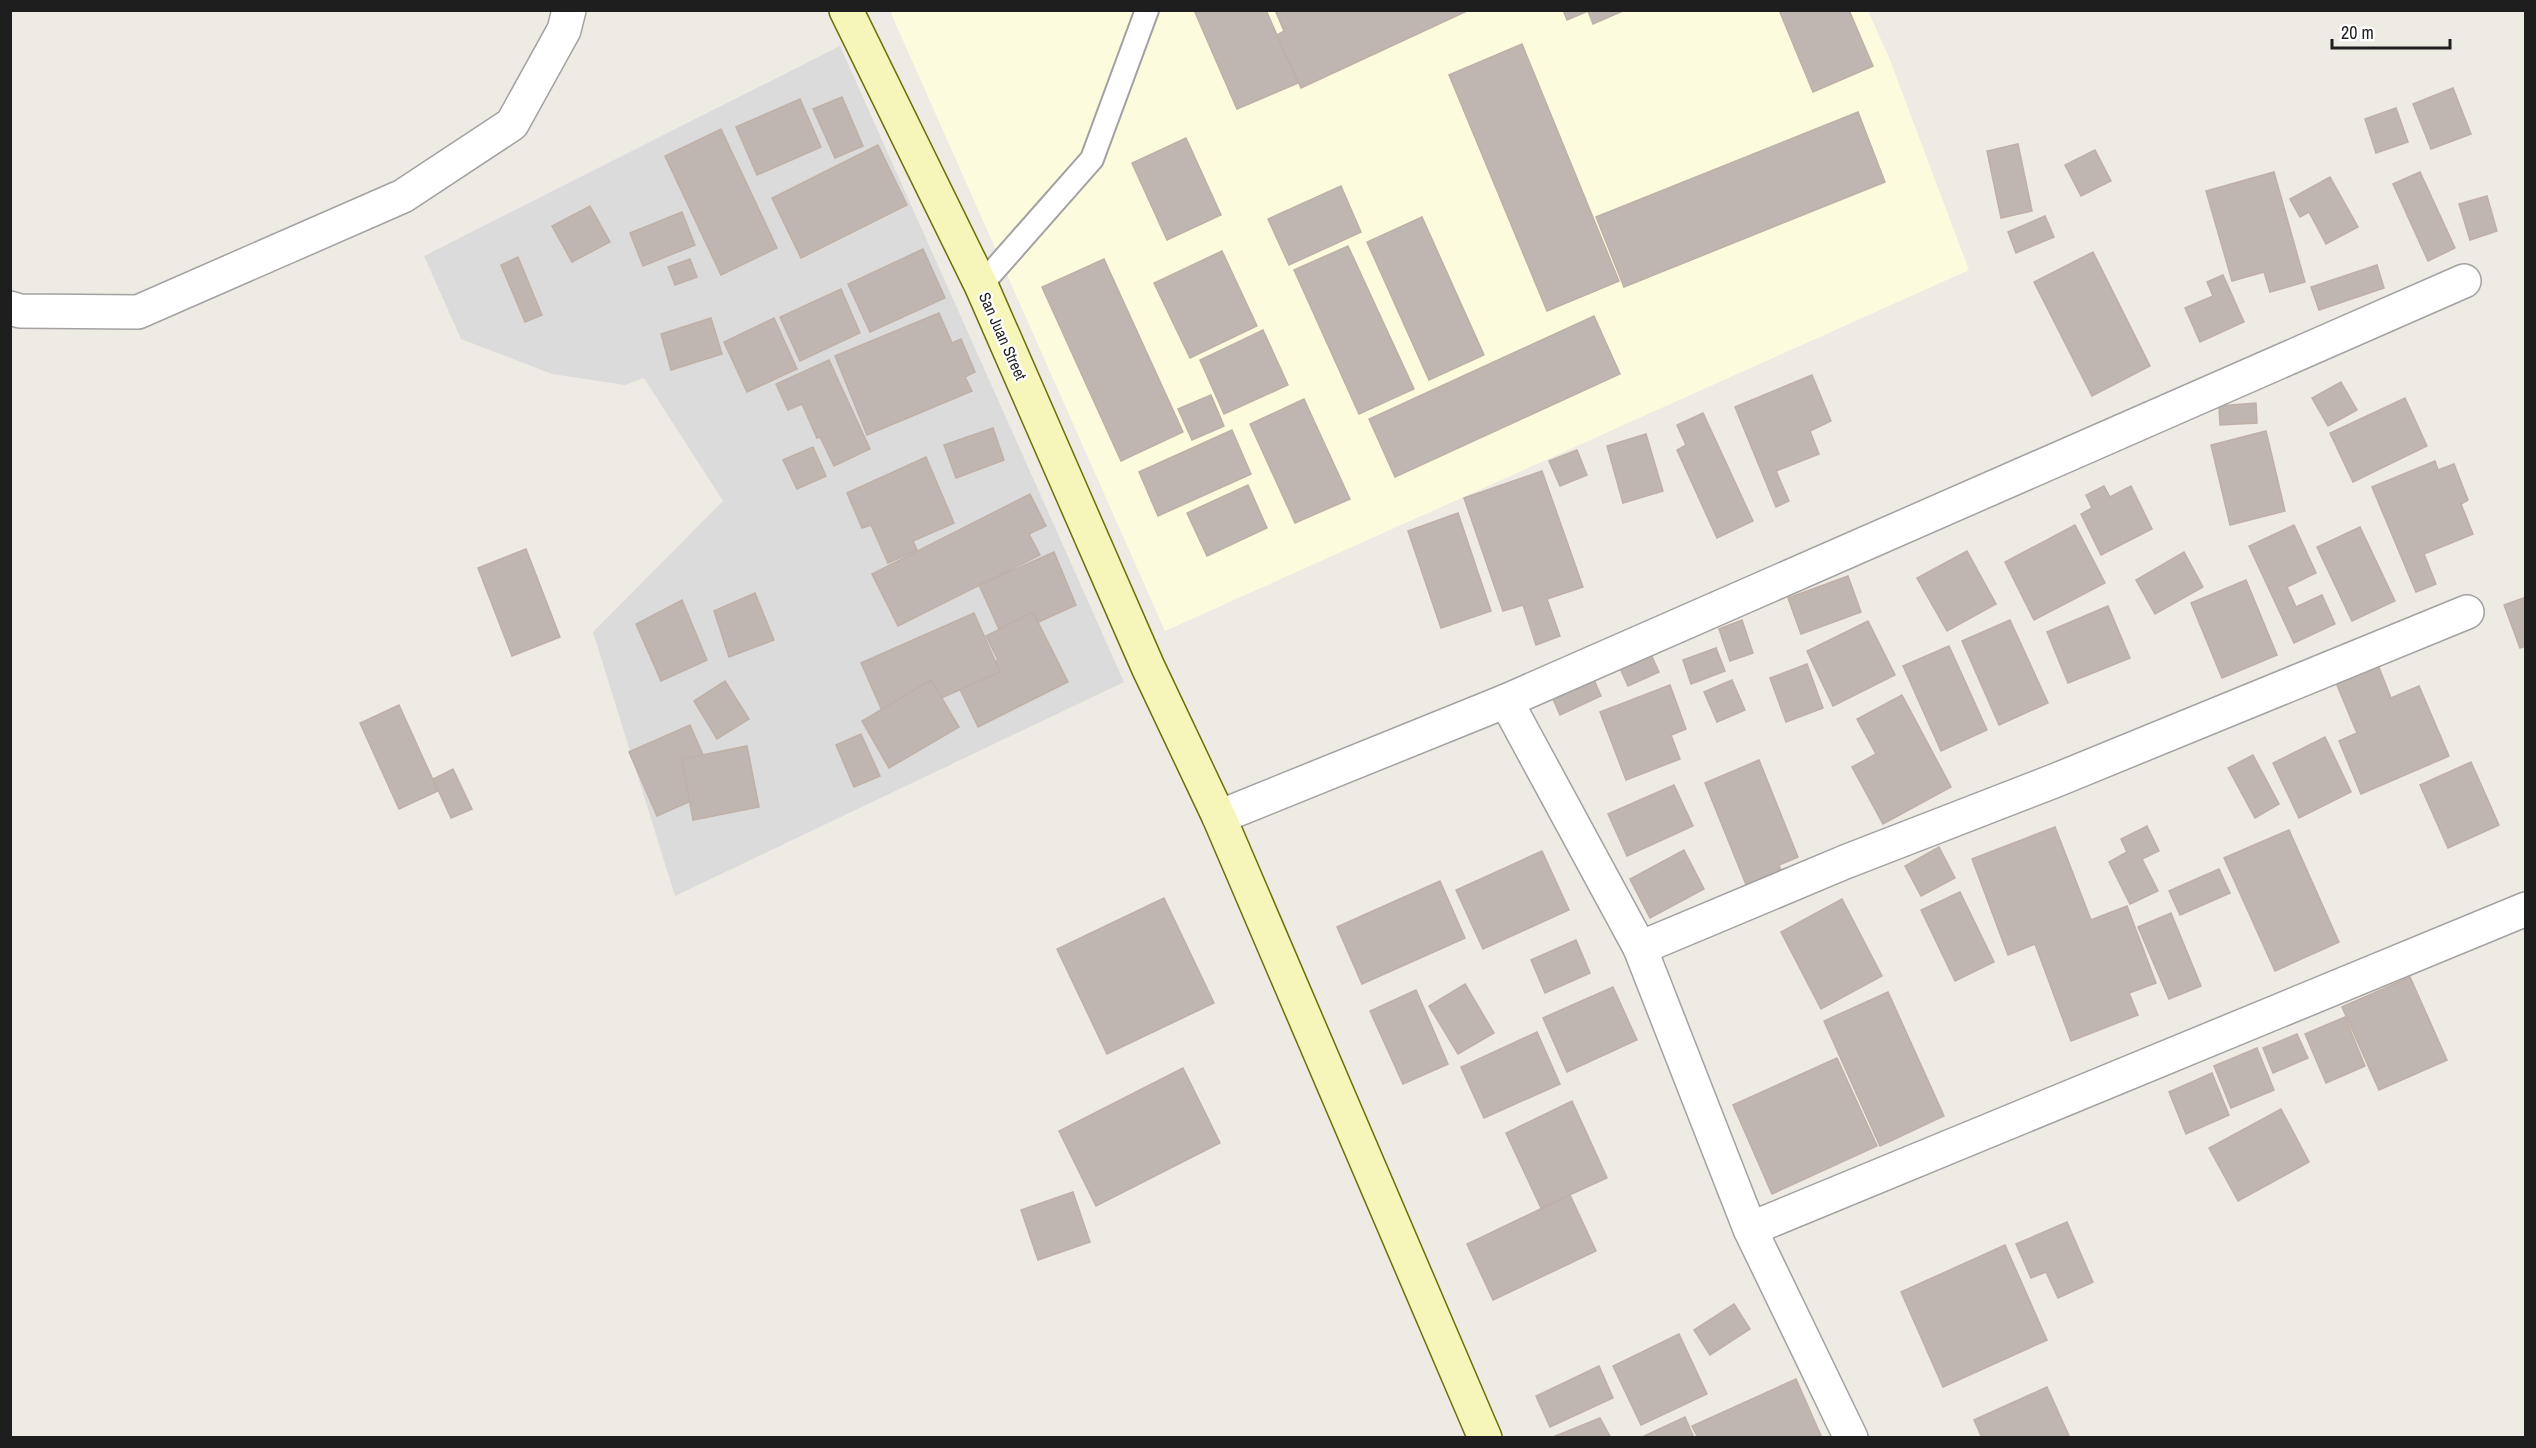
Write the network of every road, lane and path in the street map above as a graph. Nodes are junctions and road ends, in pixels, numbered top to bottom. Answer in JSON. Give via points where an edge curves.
{"nodes":[{"id":1,"x":569,"y":10,"type":"edge"},
{"id":2,"x":846,"y":10,"type":"edge"},
{"id":3,"x":1147,"y":10,"type":"edge"},
{"id":4,"x":2464,"y":281,"type":"dead end"},
{"id":5,"x":981,"y":285,"type":"junction"},
{"id":6,"x":10,"y":308,"type":"edge"},
{"id":7,"x":2467,"y":612,"type":"dead end"},
{"id":8,"x":1506,"y":701,"type":"junction"},
{"id":9,"x":1219,"y":817,"type":"junction"},
{"id":10,"x":2526,"y":909,"type":"edge"},
{"id":11,"x":1640,"y":948,"type":"junction"},
{"id":12,"x":1750,"y":1229,"type":"junction"},
{"id":13,"x":1485,"y":1437,"type":"edge"},
{"id":14,"x":1851,"y":1437,"type":"edge"}],
"edges":[{"from":1,"to":6,"type":"street","via":[[564,30],[512,124],[403,196],[138,312]]},
{"from":2,"to":5,"type":"main road","name":"San Juan Street"},
{"from":3,"to":5,"type":"lane","via":[[1092,159]]},
{"from":4,"to":8,"type":"street"},
{"from":5,"to":9,"type":"main road","name":"San Juan Street","via":[[1148,667]]},
{"from":7,"to":11,"type":"street"},
{"from":8,"to":9,"type":"street"},
{"from":8,"to":11,"type":"street"},
{"from":9,"to":13,"type":"main road","name":"San Juan Street"},
{"from":10,"to":12,"type":"street"},
{"from":11,"to":12,"type":"street"},
{"from":12,"to":14,"type":"street"}]}
